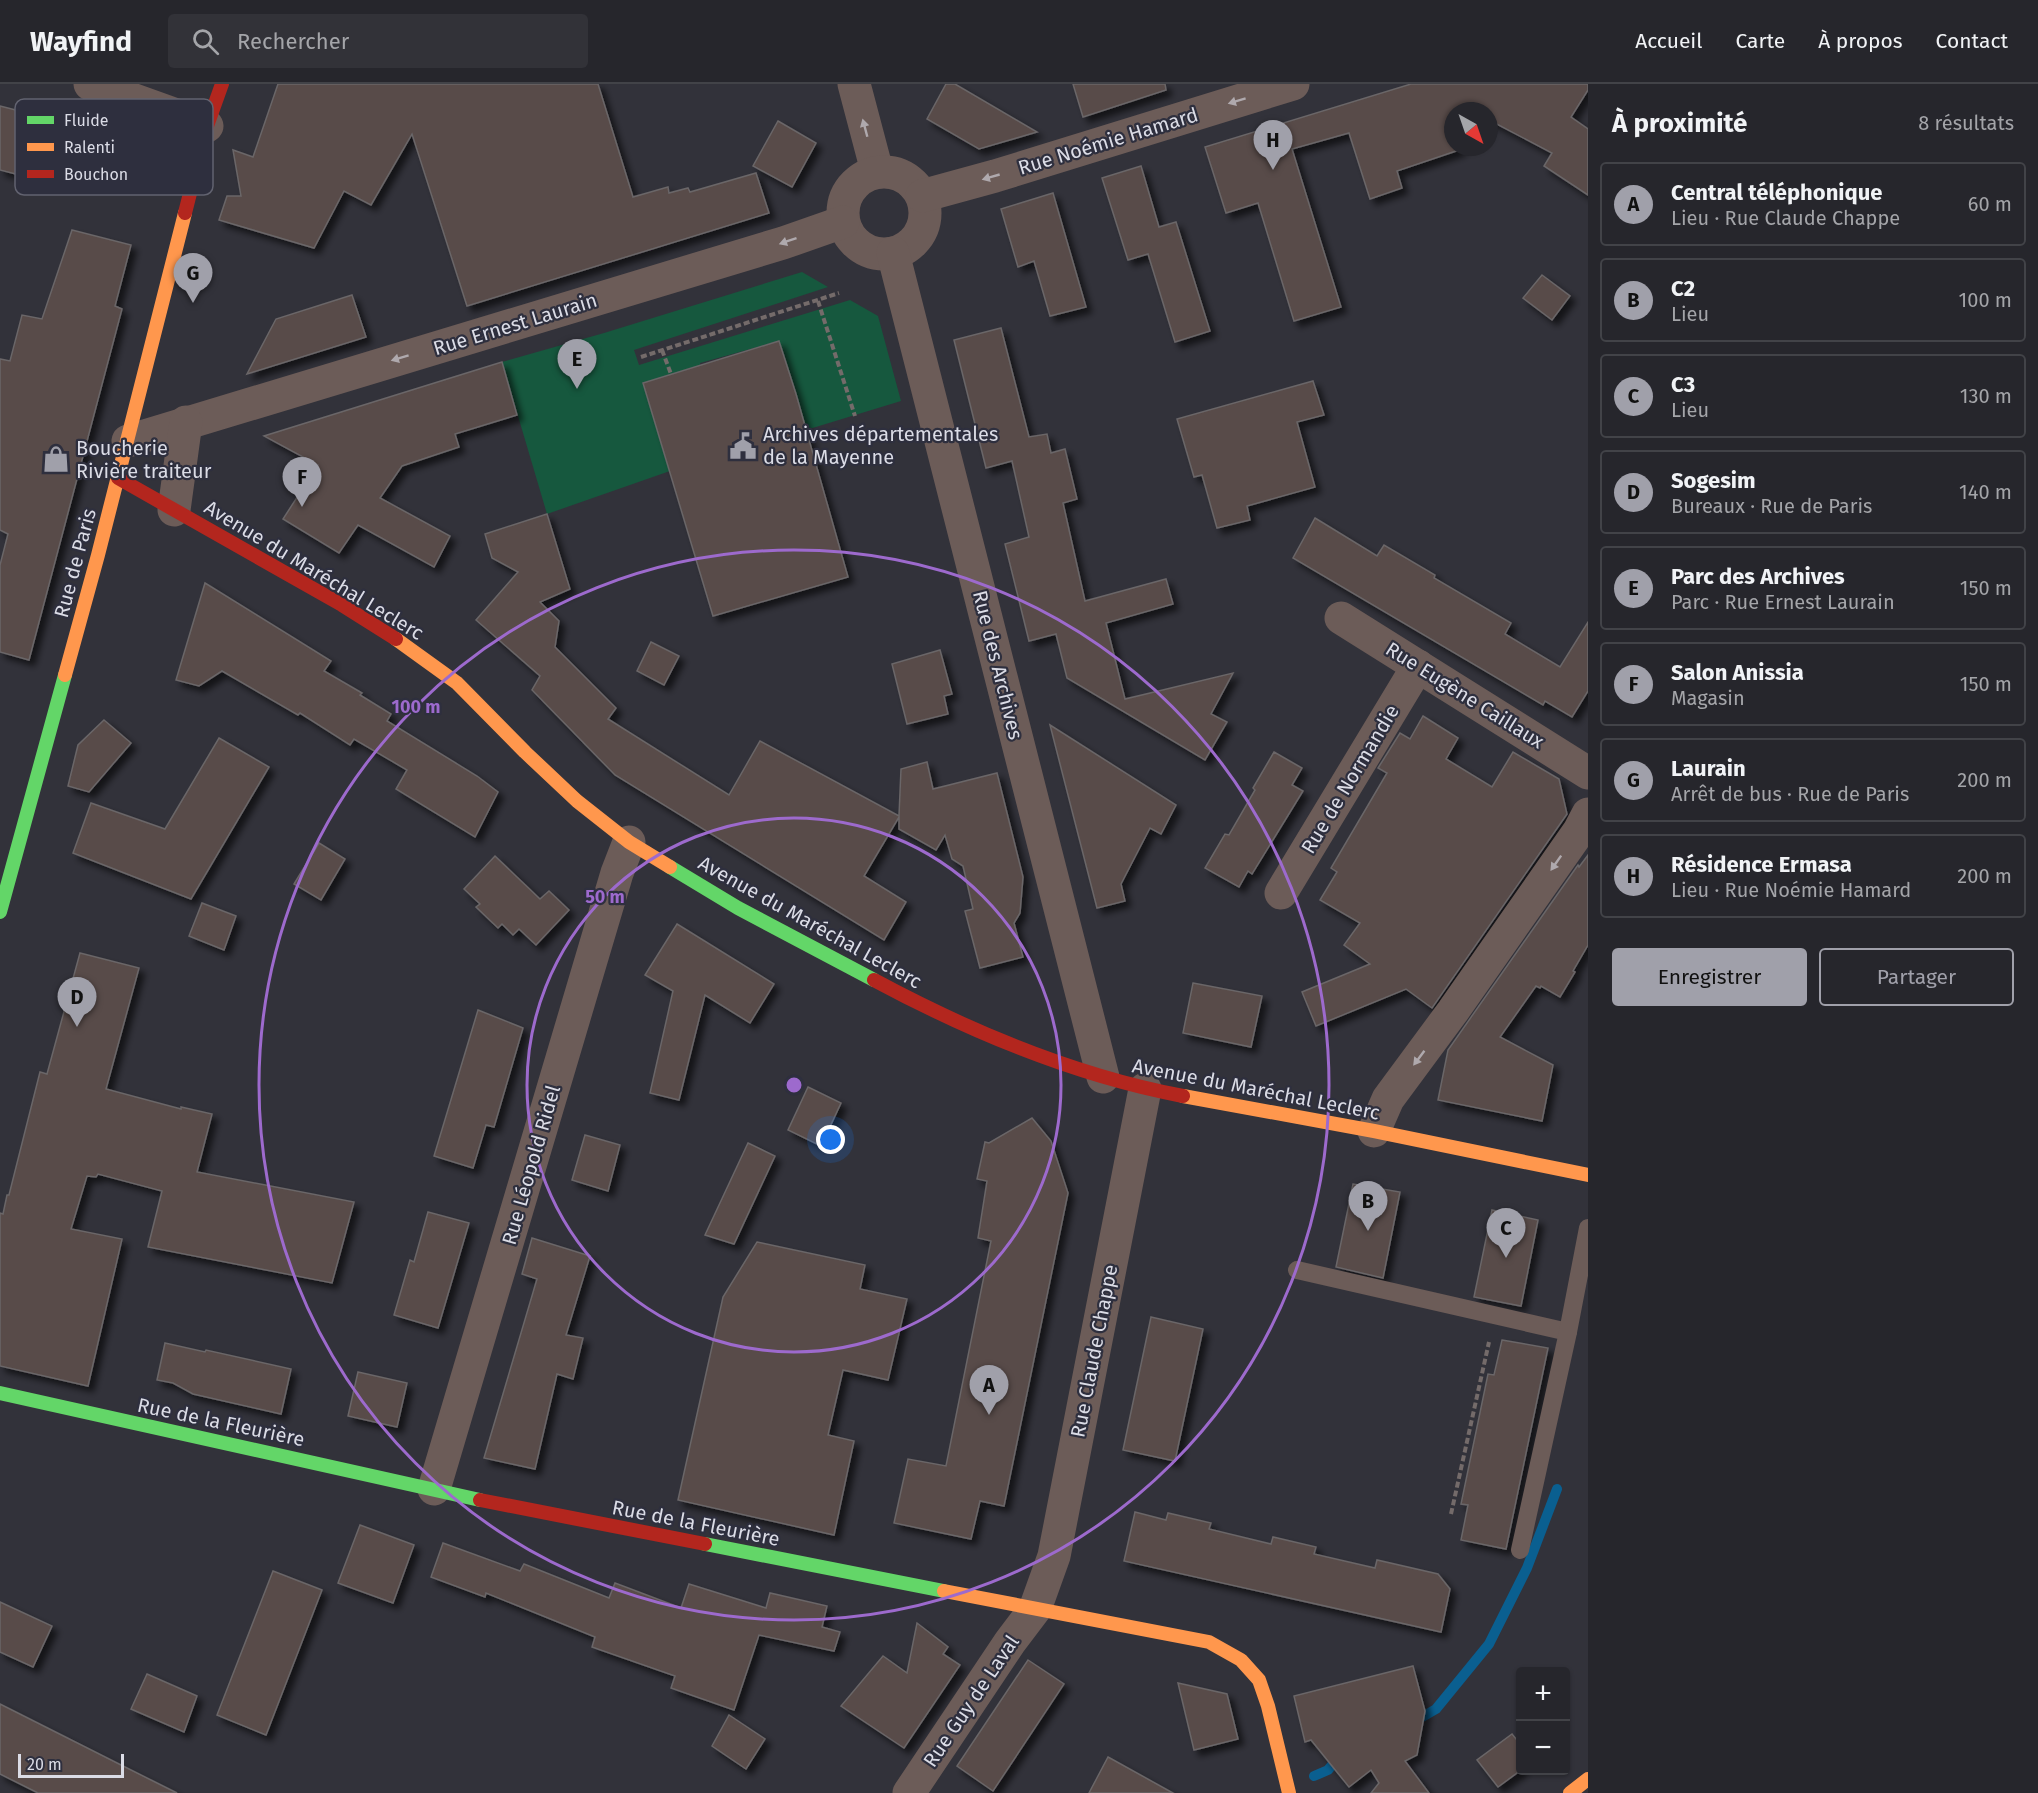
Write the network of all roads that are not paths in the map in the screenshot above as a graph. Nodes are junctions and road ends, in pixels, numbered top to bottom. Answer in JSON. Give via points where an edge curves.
{"nodes":[{"id":1,"x":90,"y":84,"type":"edge"},
{"id":2,"x":222,"y":84,"type":"edge"},
{"id":3,"x":854,"y":84,"type":"edge"},
{"id":4,"x":1293,"y":84,"type":"edge"},
{"id":5,"x":132,"y":99,"type":"edge"},
{"id":6,"x":213,"y":109,"type":"edge"},
{"id":7,"x":877,"y":171,"type":"junction"},
{"id":8,"x":190,"y":195,"type":"edge"},
{"id":9,"x":922,"y":196,"type":"junction"},
{"id":10,"x":843,"y":222,"type":"junction"},
{"id":11,"x":893,"y":253,"type":"junction"},
{"id":12,"x":186,"y":422,"type":"junction"},
{"id":13,"x":128,"y":441,"type":"junction"},
{"id":14,"x":118,"y":478,"type":"junction"},
{"id":15,"x":174,"y":510,"type":"junction"},
{"id":16,"x":1341,"y":618,"type":"dead end"},
{"id":17,"x":1418,"y":666,"type":"junction"},
{"id":18,"x":1588,"y":773,"type":"edge"},
{"id":19,"x":1588,"y":814,"type":"edge"},
{"id":20,"x":629,"y":842,"type":"junction"},
{"id":21,"x":1281,"y":893,"type":"dead end"},
{"id":22,"x":0,"y":912,"type":"edge"},
{"id":23,"x":1103,"y":1077,"type":"junction"},
{"id":24,"x":1145,"y":1089,"type":"junction"},
{"id":25,"x":1374,"y":1131,"type":"junction"},
{"id":26,"x":1588,"y":1175,"type":"edge"},
{"id":27,"x":1588,"y":1228,"type":"edge"},
{"id":28,"x":1298,"y":1270,"type":"dead end"},
{"id":29,"x":1568,"y":1332,"type":"junction"},
{"id":30,"x":0,"y":1393,"type":"edge"},
{"id":31,"x":434,"y":1489,"type":"junction"},
{"id":32,"x":1520,"y":1550,"type":"dead end"},
{"id":33,"x":1035,"y":1610,"type":"junction"},
{"id":34,"x":1588,"y":1779,"type":"edge"},
{"id":35,"x":909,"y":1793,"type":"edge"},
{"id":36,"x":1289,"y":1793,"type":"edge"},
{"id":37,"x":1570,"y":1793,"type":"edge"}],
"edges":[{"from":1,"to":5,"type":"street"},
{"from":2,"to":6,"type":"street","name":"Rue de Paris"},
{"from":7,"to":3,"type":"street","one_way":true},
{"from":4,"to":9,"type":"street","name":"Rue Noémie Hamard","one_way":true},
{"from":7,"to":9,"type":"street","via":[[903,176]]},
{"from":7,"to":10,"type":"street","via":[[859,180],[846,195]]},
{"from":8,"to":13,"type":"street","name":"Rue de Paris"},
{"from":9,"to":11,"type":"street","via":[[925,207],[921,231],[914,241]]},
{"from":10,"to":11,"type":"street","via":[[856,244],[880,254]]},
{"from":10,"to":12,"type":"street","name":"Rue Ernest Laurain","one_way":true},
{"from":11,"to":23,"type":"street","name":"Rue des Archives"},
{"from":12,"to":13,"type":"street","name":"Rue Ernest Laurain"},
{"from":12,"to":15,"type":"street"},
{"from":13,"to":14,"type":"street","name":"Rue de Paris"},
{"from":14,"to":15,"type":"street","name":"Avenue du Maréchal Leclerc"},
{"from":14,"to":22,"type":"street","name":"Rue de Paris"},
{"from":15,"to":20,"type":"street","name":"Avenue du Maréchal Leclerc","via":[[413,650],[457,683],[577,801]]},
{"from":16,"to":17,"type":"street","name":"Rue Eugène Caillaux"},
{"from":17,"to":18,"type":"street","name":"Rue Eugène Caillaux"},
{"from":17,"to":21,"type":"street","name":"Rue de Normandie"},
{"from":19,"to":25,"type":"street","one_way":true,"via":[[1454,1011],[1388,1099]]},
{"from":20,"to":23,"type":"street","name":"Avenue du Maréchal Leclerc","via":[[738,908],[921,1005],[1030,1052]]},
{"from":20,"to":31,"type":"street","name":"Rue Léopold Ridel"},
{"from":23,"to":24,"type":"street","name":"Avenue du Maréchal Leclerc"},
{"from":24,"to":25,"type":"street","name":"Avenue du Maréchal Leclerc"},
{"from":24,"to":33,"type":"street","name":"Rue Claude Chappe","via":[[1054,1556]]},
{"from":25,"to":26,"type":"street","name":"Avenue du Maréchal Leclerc"},
{"from":27,"to":29,"type":"lane"},
{"from":28,"to":29,"type":"lane"},
{"from":29,"to":32,"type":"lane"},
{"from":30,"to":31,"type":"street","name":"Rue de la Fleurière"},
{"from":31,"to":33,"type":"street","name":"Rue de la Fleurière"},
{"from":33,"to":35,"type":"street","name":"Rue Guy de Laval"},
{"from":33,"to":36,"type":"street","name":"Rue de la Fleurière","via":[[1209,1642],[1241,1660],[1259,1680]]},
{"from":34,"to":37,"type":"street"}]}
